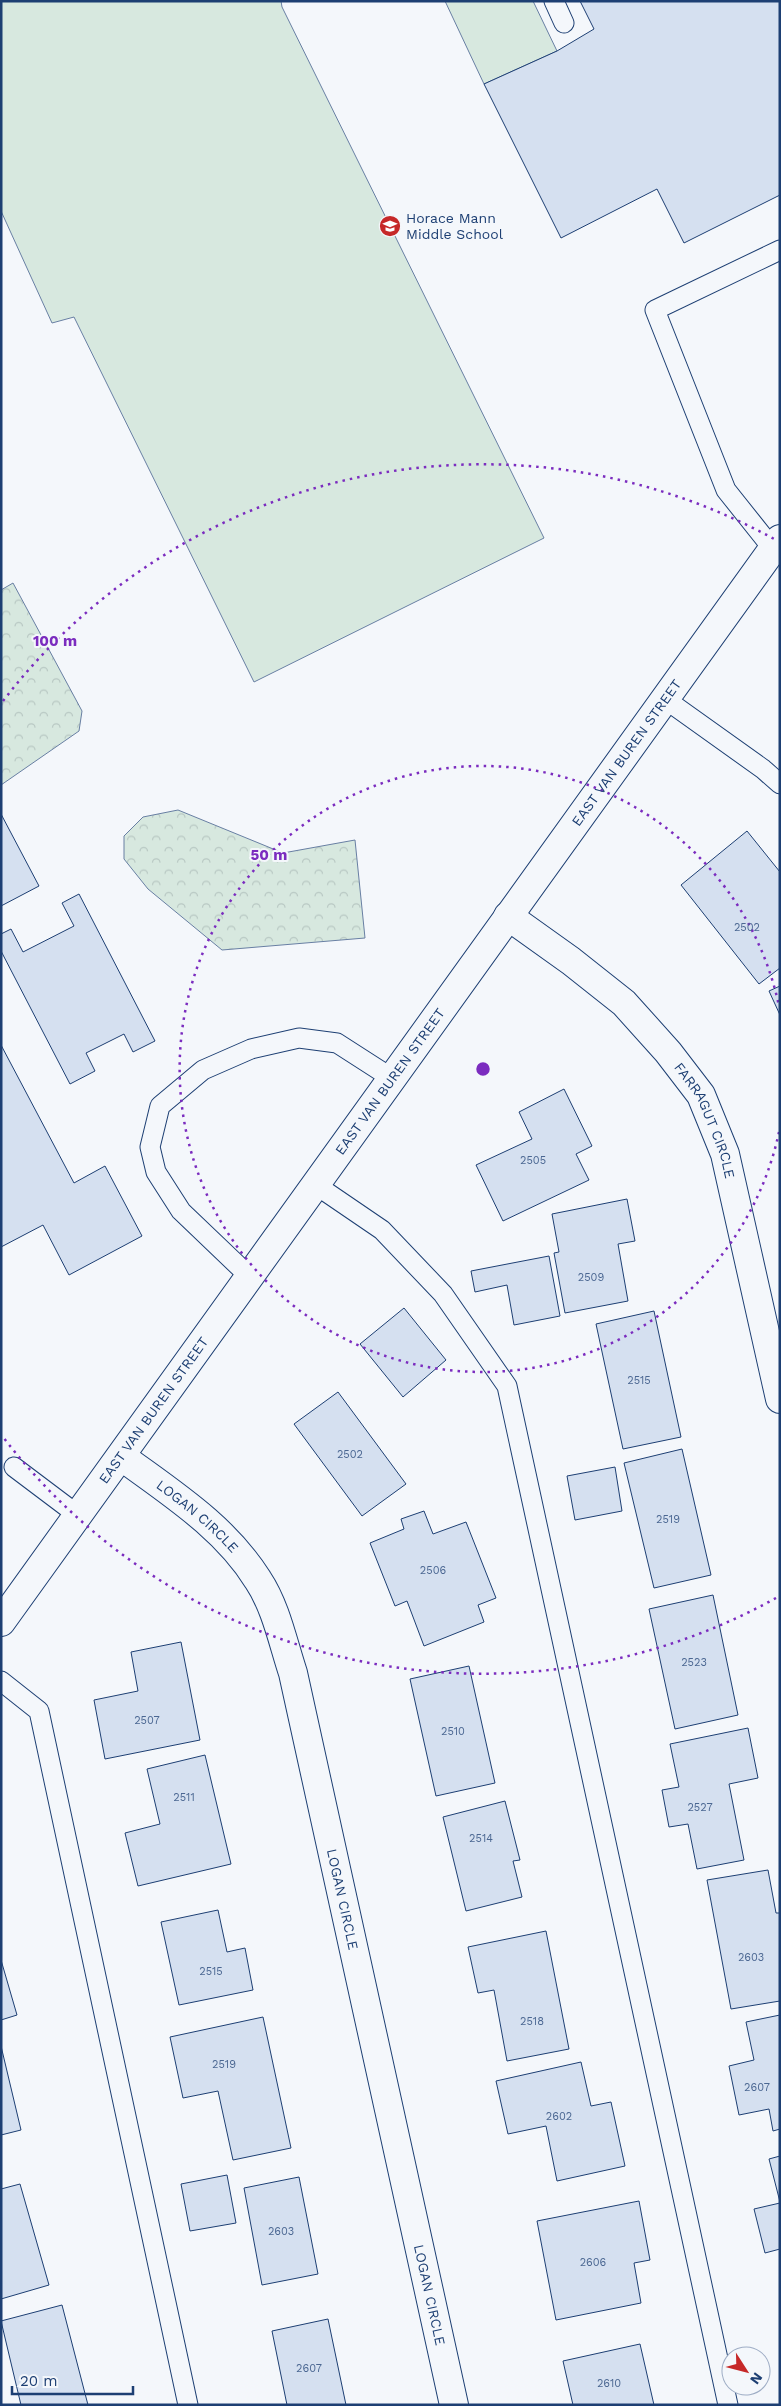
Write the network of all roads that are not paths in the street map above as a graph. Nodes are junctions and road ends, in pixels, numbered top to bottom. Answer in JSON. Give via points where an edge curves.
{"nodes":[{"id":1,"x":554,"y":1,"type":"edge"},
{"id":2,"x":564,"y":23,"type":"dead end"},
{"id":3,"x":780,"y":250,"type":"edge"},
{"id":4,"x":776,"y":544,"type":"edge"},
{"id":5,"x":665,"y":699,"type":"junction"},
{"id":6,"x":780,"y":784,"type":"edge"},
{"id":7,"x":508,"y":916,"type":"junction"},
{"id":8,"x":393,"y":1079,"type":"junction"},
{"id":9,"x":316,"y":1185,"type":"junction"},
{"id":10,"x":250,"y":1277,"type":"junction"},
{"id":11,"x":780,"y":1400,"type":"edge"},
{"id":12,"x":122,"y":1457,"type":"junction"},
{"id":13,"x":14,"y":1468,"type":"dead end"},
{"id":14,"x":79,"y":1516,"type":"junction"},
{"id":15,"x":1,"y":1622,"type":"edge"},
{"id":16,"x":1,"y":1681,"type":"edge"},
{"id":17,"x":188,"y":2405,"type":"edge"},
{"id":18,"x":454,"y":2405,"type":"edge"},
{"id":19,"x":728,"y":2405,"type":"edge"}],
"edges":[{"from":1,"to":2,"type":"lane"},
{"from":3,"to":4,"type":"lane","via":[[655,310],[726,490]]},
{"from":4,"to":5,"type":"street","name":"EAST VAN BUREN STREET"},
{"from":5,"to":6,"type":"lane","via":[[763,768]]},
{"from":5,"to":7,"type":"street","name":"EAST VAN BUREN STREET"},
{"from":7,"to":8,"type":"street","name":"EAST VAN BUREN STREET"},
{"from":7,"to":11,"type":"street","name":"FARRAGUT CIRCLE","via":[[624,1003],[701,1095],[725,1154]]},
{"from":8,"to":9,"type":"street","name":"EAST VAN BUREN STREET"},
{"from":8,"to":10,"type":"lane","via":[[338,1043],[299,1038],[251,1049],[203,1070],[160,1106],[150,1147],[156,1172],[181,1211]]},
{"from":9,"to":10,"type":"street","name":"EAST VAN BUREN STREET"},
{"from":9,"to":19,"type":"lane","via":[[382,1230],[442,1294],[507,1386]]},
{"from":10,"to":12,"type":"street","name":"EAST VAN BUREN STREET"},
{"from":12,"to":14,"type":"street","name":"EAST VAN BUREN STREET"},
{"from":12,"to":18,"type":"street","name":"LOGAN CIRCLE","via":[[228,1540],[259,1581],[275,1616],[295,1683]]},
{"from":13,"to":14,"type":"lane"},
{"from":14,"to":15,"type":"street","name":"EAST VAN BUREN STREET"},
{"from":16,"to":17,"type":"lane","via":[[39,1711]]}]}
